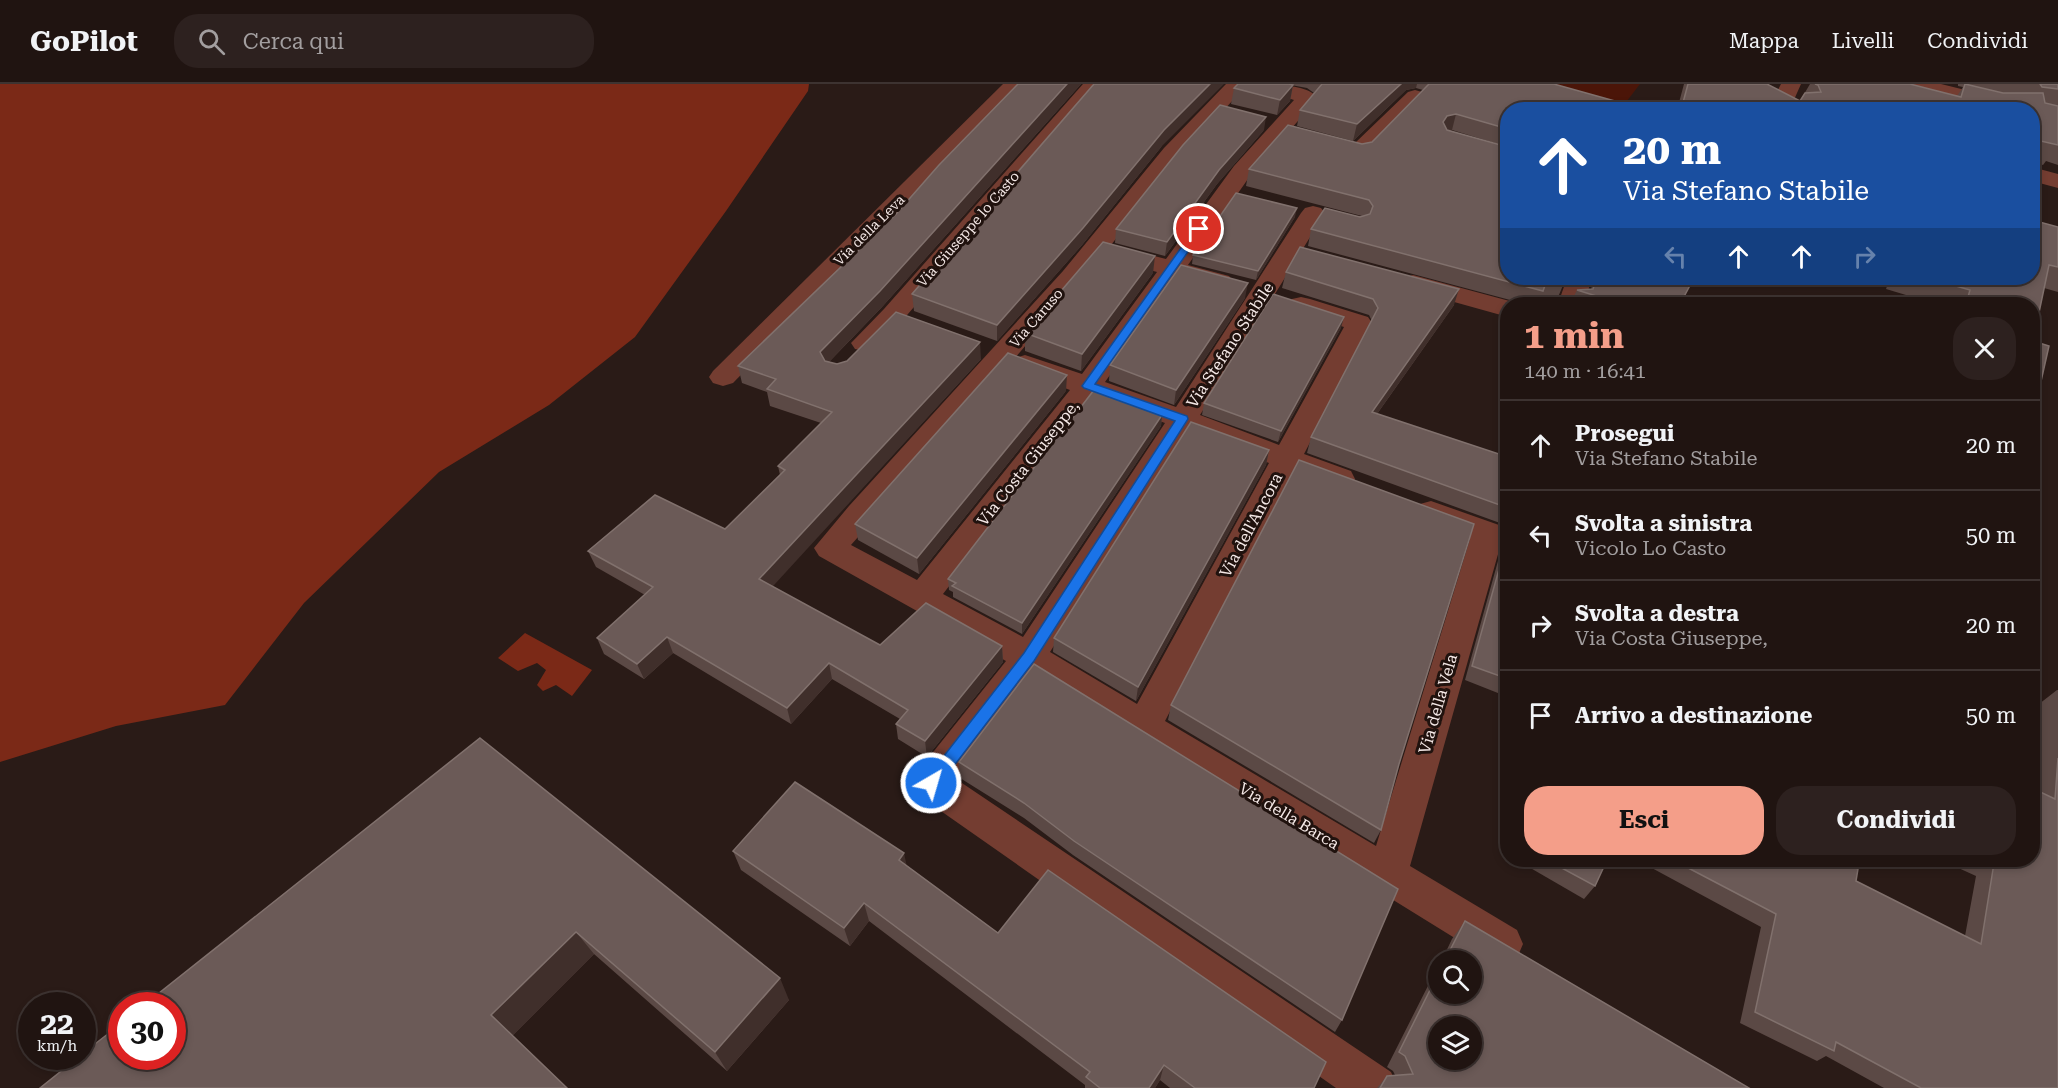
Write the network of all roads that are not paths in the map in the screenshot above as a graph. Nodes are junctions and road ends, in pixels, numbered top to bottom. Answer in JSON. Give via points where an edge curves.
{"nodes":[{"id":1,"x":1015,"y":84,"type":"edge"},
{"id":2,"x":1094,"y":84,"type":"edge"},
{"id":3,"x":1237,"y":84,"type":"edge"},
{"id":4,"x":1264,"y":84,"type":"edge"},
{"id":5,"x":1791,"y":84,"type":"edge"},
{"id":6,"x":1916,"y":84,"type":"edge"},
{"id":7,"x":1415,"y":96,"type":"edge"},
{"id":8,"x":1789,"y":102,"type":"edge"},
{"id":9,"x":1987,"y":102,"type":"edge"},
{"id":10,"x":1275,"y":125,"type":"junction"},
{"id":11,"x":2040,"y":176,"type":"edge"},
{"id":12,"x":2058,"y":181,"type":"edge"},
{"id":13,"x":1313,"y":213,"type":"dead end"},
{"id":14,"x":1096,"y":248,"type":"junction"},
{"id":15,"x":1172,"y":268,"type":"junction"},
{"id":16,"x":1393,"y":278,"type":"edge"},
{"id":17,"x":1264,"y":293,"type":"junction"},
{"id":18,"x":1500,"y":307,"type":"edge"},
{"id":19,"x":970,"y":344,"type":"edge"},
{"id":20,"x":1004,"y":356,"type":"junction"},
{"id":21,"x":846,"y":362,"type":"edge"},
{"id":22,"x":723,"y":377,"type":"dead end"},
{"id":23,"x":1088,"y":386,"type":"junction"},
{"id":24,"x":1182,"y":419,"type":"junction"},
{"id":25,"x":1286,"y":459,"type":"junction"},
{"id":26,"x":1365,"y":488,"type":"edge"},
{"id":27,"x":1409,"y":504,"type":"edge"},
{"id":28,"x":830,"y":548,"type":"joint"},
{"id":29,"x":922,"y":598,"type":"junction"},
{"id":30,"x":1029,"y":657,"type":"junction"},
{"id":31,"x":1143,"y":728,"type":"junction"},
{"id":32,"x":1387,"y":876,"type":"junction"},
{"id":33,"x":1535,"y":963,"type":"edge"},
{"id":34,"x":1375,"y":1088,"type":"edge"}],
"edges":[{"from":1,"to":22,"type":"street","name":"Via della Leva"},
{"from":2,"to":21,"type":"street","name":"Via Giuseppe lo Casto","via":[[904,319]]},
{"from":3,"to":14,"type":"street","name":"Via Caruso","via":[[1222,111],[1194,126]]},
{"from":4,"to":10,"type":"street","name":"Via Costa Giuseppe,","via":[[1308,98]]},
{"from":5,"to":8,"type":"street"},
{"from":6,"to":9,"type":"street"},
{"from":7,"to":10,"type":"street","via":[[1359,151]]},
{"from":10,"to":15,"type":"street","name":"Via Costa Giuseppe,","via":[[1242,171],[1238,193]]},
{"from":11,"to":12,"type":"street"},
{"from":13,"to":17,"type":"street","name":"Via Stefano Stabile","via":[[1301,254]]},
{"from":14,"to":15,"type":"street"},
{"from":14,"to":20,"type":"street","name":"Via Caruso"},
{"from":15,"to":17,"type":"street"},
{"from":15,"to":23,"type":"street","name":"Via Costa Giuseppe,"},
{"from":16,"to":18,"type":"street"},
{"from":17,"to":24,"type":"street","name":"Via Stefano Stabile"},
{"from":17,"to":25,"type":"street","name":"Via dell'Ancora","via":[[1359,323]]},
{"from":19,"to":20,"type":"street"},
{"from":20,"to":23,"type":"street"},
{"from":20,"to":28,"type":"street","name":"Via Caruso"},
{"from":23,"to":24,"type":"street"},
{"from":23,"to":29,"type":"street","name":"Via Costa Giuseppe,"},
{"from":24,"to":25,"type":"street"},
{"from":24,"to":30,"type":"street","name":"Via Stefano Stabile"},
{"from":25,"to":26,"type":"street"},
{"from":25,"to":31,"type":"street","name":"Via dell'Ancora"},
{"from":27,"to":32,"type":"street","name":"Via della Vela","via":[[1488,533]]},
{"from":28,"to":29,"type":"street","name":"Via della Barca"},
{"from":29,"to":30,"type":"street","name":"Via della Barca"},
{"from":30,"to":31,"type":"street","name":"Via della Barca"},
{"from":30,"to":34,"type":"street","name":"Via Stefano Stabile","via":[[931,783]]},
{"from":31,"to":32,"type":"street","name":"Via della Barca"},
{"from":32,"to":33,"type":"street","name":"Via della Barca"}]}
